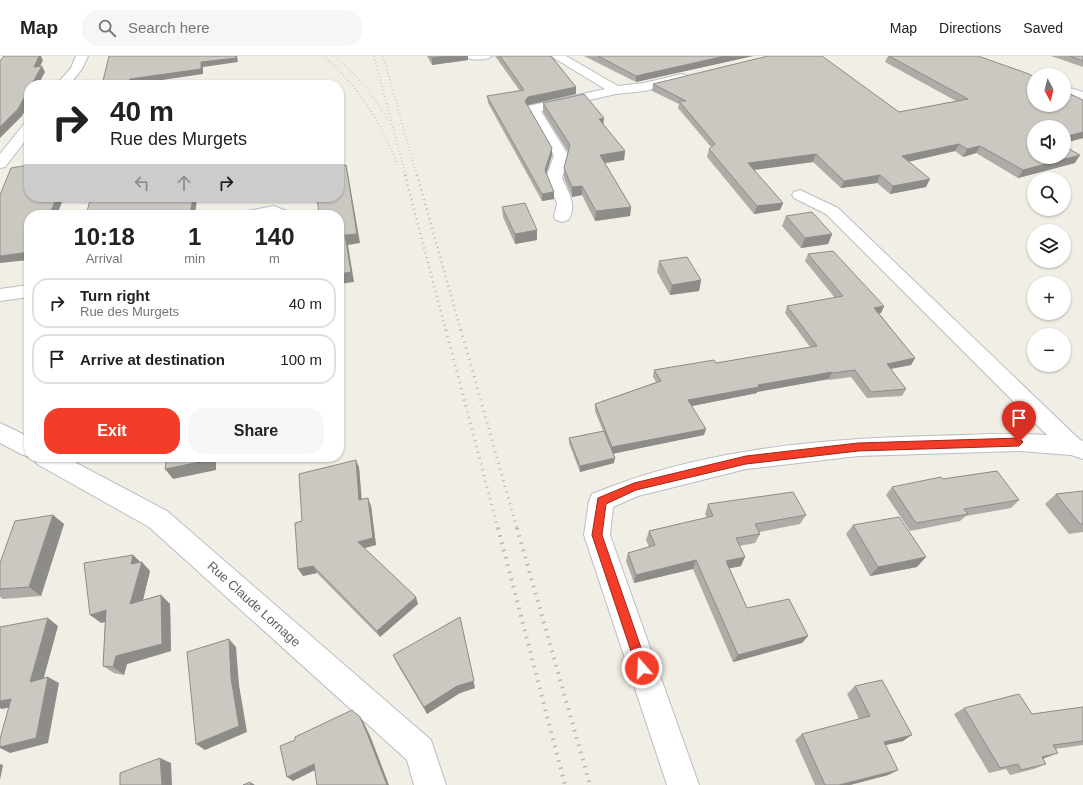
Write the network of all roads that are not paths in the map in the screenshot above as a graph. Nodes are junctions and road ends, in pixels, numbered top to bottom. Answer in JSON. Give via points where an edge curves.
{"nodes":[{"id":1,"x":82,"y":56,"type":"edge"},
{"id":2,"x":471,"y":56,"type":"edge"},
{"id":3,"x":485,"y":56,"type":"edge"},
{"id":4,"x":558,"y":56,"type":"edge"},
{"id":5,"x":696,"y":75,"type":"edge"},
{"id":6,"x":66,"y":80,"type":"edge"},
{"id":7,"x":616,"y":90,"type":"junction"},
{"id":8,"x":1071,"y":92,"type":"edge"},
{"id":9,"x":1083,"y":96,"type":"edge"},
{"id":10,"x":24,"y":133,"type":"edge"},
{"id":11,"x":0,"y":164,"type":"edge"},
{"id":12,"x":800,"y":195,"type":"dead end"},
{"id":13,"x":562,"y":217,"type":"dead end"},
{"id":14,"x":24,"y":292,"type":"edge"},
{"id":15,"x":0,"y":295,"type":"edge"},
{"id":16,"x":0,"y":432,"type":"edge"},
{"id":17,"x":24,"y":445,"type":"edge"},
{"id":18,"x":1078,"y":448,"type":"edge"},
{"id":19,"x":54,"y":462,"type":"edge"},
{"id":20,"x":430,"y":785,"type":"edge"},
{"id":21,"x":683,"y":785,"type":"edge"}],
"edges":[{"from":1,"to":6,"type":"street","via":[[76,69]]},
{"from":2,"to":3,"type":"street"},
{"from":4,"to":7,"type":"street"},
{"from":5,"to":7,"type":"street","via":[[644,87]]},
{"from":7,"to":13,"type":"street","via":[[533,109],[561,155],[554,178],[565,203]]},
{"from":8,"to":9,"type":"street"},
{"from":10,"to":11,"type":"street"},
{"from":12,"to":18,"type":"street","via":[[832,211]]},
{"from":14,"to":15,"type":"street"},
{"from":16,"to":17,"type":"street"},
{"from":18,"to":21,"type":"street","via":[[1019,442],[858,447],[746,460],[634,487],[601,501],[597,535]]},
{"from":19,"to":20,"type":"street","name":"Rue Claude Lornage","via":[[158,518],[420,750]]}]}
